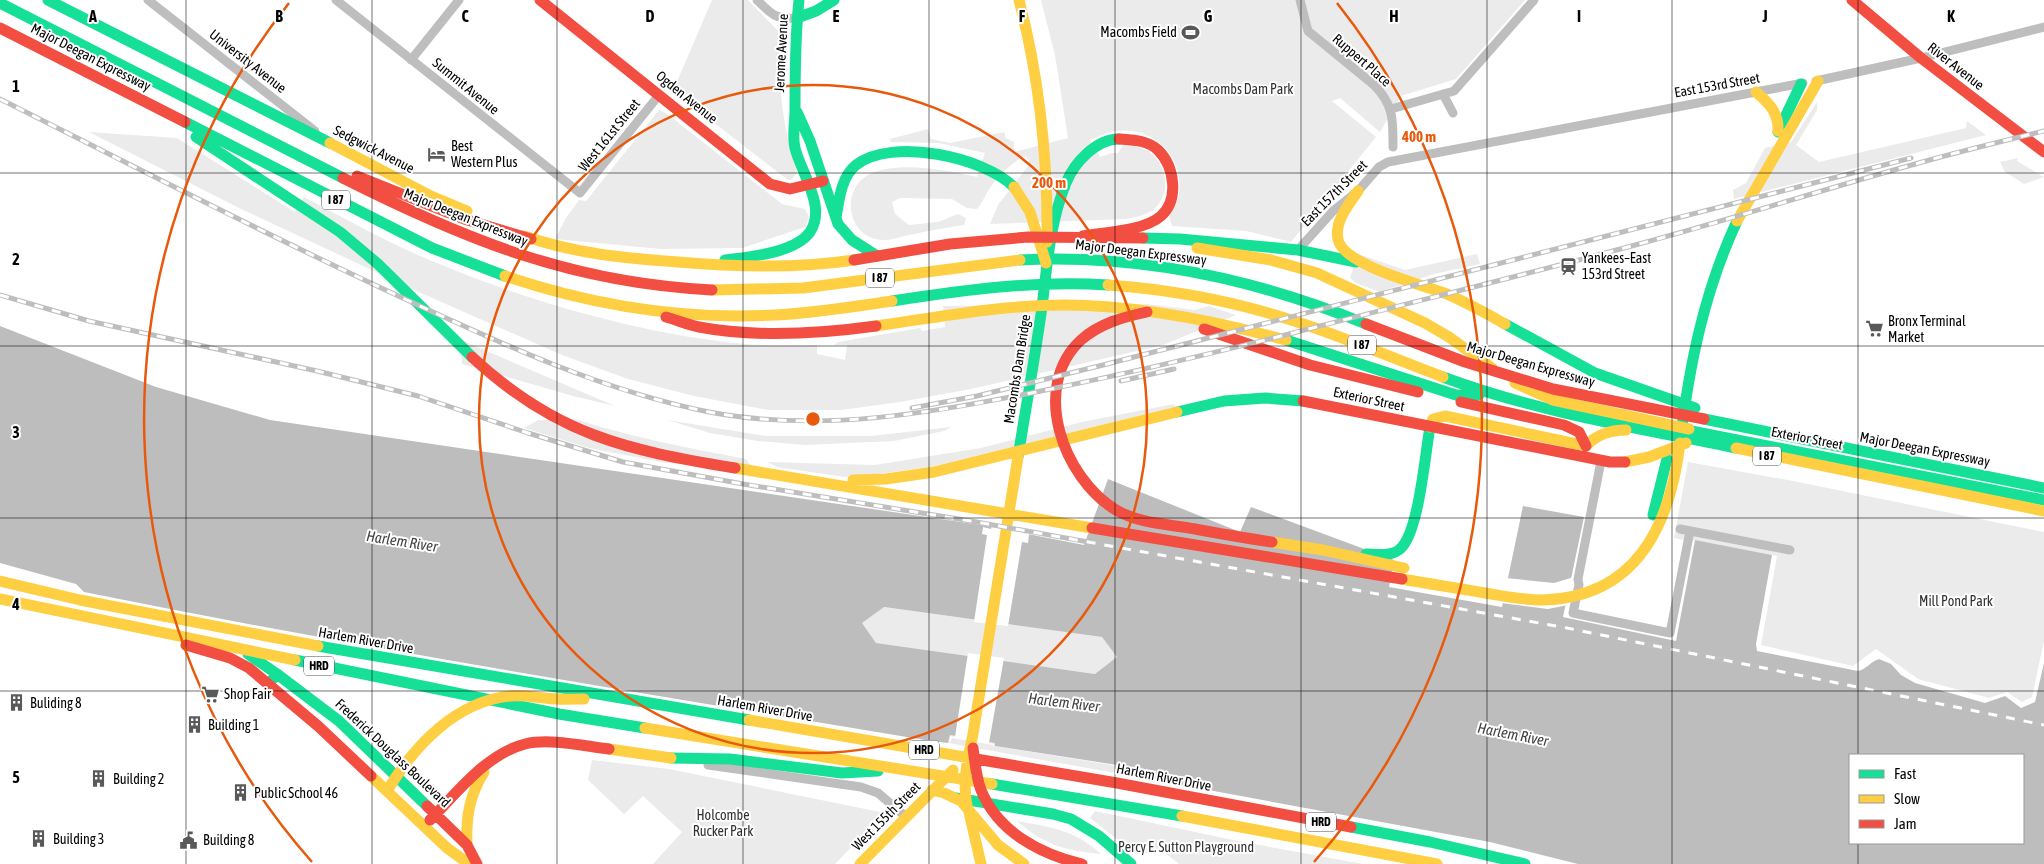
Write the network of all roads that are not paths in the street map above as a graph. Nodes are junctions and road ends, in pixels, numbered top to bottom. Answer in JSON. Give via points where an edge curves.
{"nodes":[{"id":1,"x":48,"y":0,"type":"edge"},
{"id":2,"x":148,"y":0,"type":"edge"},
{"id":3,"x":336,"y":0,"type":"edge"},
{"id":4,"x":459,"y":0,"type":"edge"},
{"id":5,"x":540,"y":0,"type":"edge"},
{"id":6,"x":757,"y":0,"type":"edge"},
{"id":7,"x":800,"y":0,"type":"edge"},
{"id":8,"x":834,"y":0,"type":"edge"},
{"id":9,"x":1019,"y":0,"type":"edge"},
{"id":10,"x":1300,"y":0,"type":"edge"},
{"id":11,"x":1534,"y":0,"type":"edge"},
{"id":12,"x":1852,"y":0,"type":"edge"},
{"id":13,"x":0,"y":3,"type":"edge"},
{"id":14,"x":797,"y":18,"type":"junction"},
{"id":15,"x":2044,"y":26,"type":"edge"},
{"id":16,"x":0,"y":28,"type":"edge"},
{"id":17,"x":1921,"y":58,"type":"junction"},
{"id":18,"x":411,"y":60,"type":"junction"},
{"id":19,"x":1818,"y":80,"type":"junction"},
{"id":20,"x":1801,"y":84,"type":"junction"},
{"id":21,"x":1756,"y":92,"type":"junction"},
{"id":22,"x":1443,"y":94,"type":"junction"},
{"id":23,"x":659,"y":95,"type":"junction"},
{"id":24,"x":795,"y":107,"type":"junction"},
{"id":25,"x":158,"y":108,"type":"junction"},
{"id":26,"x":1391,"y":109,"type":"junction"},
{"id":27,"x":1452,"y":113,"type":"dead end"},
{"id":28,"x":1778,"y":131,"type":"junction"},
{"id":29,"x":331,"y":144,"type":"junction"},
{"id":30,"x":1393,"y":147,"type":"dead end"},
{"id":31,"x":2042,"y":151,"type":"edge"},
{"id":32,"x":294,"y":153,"type":"junction"},
{"id":33,"x":1393,"y":160,"type":"joint"},
{"id":34,"x":1768,"y":163,"type":"junction"},
{"id":35,"x":823,"y":181,"type":"junction"},
{"id":36,"x":808,"y":186,"type":"junction"},
{"id":37,"x":1358,"y":191,"type":"junction"},
{"id":38,"x":580,"y":193,"type":"joint"},
{"id":39,"x":836,"y":218,"type":"junction"},
{"id":40,"x":1083,"y":236,"type":"junction"},
{"id":41,"x":531,"y":239,"type":"junction"},
{"id":42,"x":1146,"y":239,"type":"junction"},
{"id":43,"x":1298,"y":250,"type":"junction"},
{"id":44,"x":1343,"y":255,"type":"junction"},
{"id":45,"x":877,"y":256,"type":"junction"},
{"id":46,"x":705,"y":264,"type":"junction"},
{"id":47,"x":1046,"y":264,"type":"junction"},
{"id":48,"x":1042,"y":306,"type":"junction"},
{"id":49,"x":641,"y":308,"type":"junction"},
{"id":50,"x":1147,"y":312,"type":"junction"},
{"id":51,"x":1171,"y":317,"type":"junction"},
{"id":52,"x":1686,"y":394,"type":"junction"},
{"id":53,"x":1491,"y":395,"type":"junction"},
{"id":54,"x":1430,"y":426,"type":"junction"},
{"id":55,"x":1689,"y":429,"type":"junction"},
{"id":56,"x":1751,"y":430,"type":"junction"},
{"id":57,"x":1712,"y":434,"type":"junction"},
{"id":58,"x":1586,"y":446,"type":"junction"},
{"id":59,"x":1585,"y":458,"type":"junction"},
{"id":60,"x":1602,"y":461,"type":"junction"},
{"id":61,"x":811,"y":480,"type":"junction"},
{"id":62,"x":2044,"y":488,"type":"edge"},
{"id":63,"x":2044,"y":500,"type":"edge"},
{"id":64,"x":2044,"y":511,"type":"edge"},
{"id":65,"x":1680,"y":529,"type":"dead end"},
{"id":66,"x":1690,"y":531,"type":"junction"},
{"id":67,"x":1790,"y":550,"type":"dead end"},
{"id":68,"x":1341,"y":554,"type":"junction"},
{"id":69,"x":0,"y":582,"type":"edge"},
{"id":70,"x":0,"y":599,"type":"edge"},
{"id":71,"x":0,"y":607,"type":"edge"},
{"id":72,"x":201,"y":625,"type":"junction"},
{"id":73,"x":273,"y":679,"type":"junction"},
{"id":74,"x":622,"y":698,"type":"junction"},
{"id":75,"x":320,"y":705,"type":"junction"},
{"id":76,"x":309,"y":719,"type":"junction"},
{"id":77,"x":972,"y":743,"type":"junction"},
{"id":78,"x":365,"y":745,"type":"junction"},
{"id":79,"x":353,"y":758,"type":"junction"},
{"id":80,"x":671,"y":758,"type":"junction"},
{"id":81,"x":491,"y":761,"type":"junction"},
{"id":82,"x":919,"y":770,"type":"junction"},
{"id":83,"x":952,"y":770,"type":"junction"},
{"id":84,"x":396,"y":775,"type":"junction"},
{"id":85,"x":963,"y":782,"type":"junction"},
{"id":86,"x":387,"y":790,"type":"junction"},
{"id":87,"x":932,"y":790,"type":"junction"},
{"id":88,"x":971,"y":812,"type":"junction"},
{"id":89,"x":436,"y":814,"type":"junction"},
{"id":90,"x":905,"y":816,"type":"junction"},
{"id":91,"x":1000,"y":820,"type":"junction"},
{"id":92,"x":424,"y":826,"type":"junction"},
{"id":93,"x":467,"y":845,"type":"junction"},
{"id":94,"x":469,"y":864,"type":"edge"},
{"id":95,"x":477,"y":864,"type":"edge"},
{"id":96,"x":859,"y":864,"type":"edge"},
{"id":97,"x":981,"y":864,"type":"edge"},
{"id":98,"x":1024,"y":864,"type":"edge"},
{"id":99,"x":1082,"y":864,"type":"edge"},
{"id":100,"x":1131,"y":864,"type":"edge"},
{"id":101,"x":1437,"y":864,"type":"edge"},
{"id":102,"x":1525,"y":864,"type":"edge"}],
"edges":[{"from":1,"to":29,"type":"main road","name":"Sedgwick Avenue"},
{"from":2,"to":29,"type":"street","name":"University Avenue"},
{"from":3,"to":18,"type":"street","name":"Summit Avenue"},
{"from":4,"to":18,"type":"street"},
{"from":5,"to":23,"type":"main road","name":"Ogden Avenue"},
{"from":6,"to":14,"type":"street","via":[[778,18]]},
{"from":7,"to":14,"type":"main road","name":"Jerome Avenue"},
{"from":8,"to":14,"type":"main road"},
{"from":9,"to":47,"type":"main road","name":"Macombs Dam Bridge","via":[[1036,69],[1044,130],[1048,185]]},
{"from":10,"to":26,"type":"street","name":"Ruppert Place","via":[[1308,31],[1384,94]]},
{"from":11,"to":22,"type":"street","via":[[1454,90]]},
{"from":12,"to":17,"type":"main road","name":"River Avenue"},
{"from":13,"to":32,"type":"main road","name":"Major Deegan Expressway","number":"I 87"},
{"from":14,"to":24,"type":"main road","name":"Jerome Avenue","via":[[793,76]]},
{"from":15,"to":17,"type":"street","name":"East 153rd Street"},
{"from":16,"to":25,"type":"main road","name":"Major Deegan Expressway","number":"I 87"},
{"from":17,"to":19,"type":"street","name":"East 153rd Street"},
{"from":17,"to":31,"type":"main road","name":"River Avenue"},
{"from":18,"to":38,"type":"street","name":"Summit Avenue"},
{"from":19,"to":20,"type":"street","name":"East 153rd Street"},
{"from":19,"to":34,"type":"main road"},
{"from":20,"to":21,"type":"street","name":"East 153rd Street"},
{"from":20,"to":28,"type":"main road"},
{"from":21,"to":28,"type":"main road","via":[[1776,110]]},
{"from":21,"to":33,"type":"street","name":"East 153rd Street"},
{"from":22,"to":26,"type":"street"},
{"from":22,"to":27,"type":"street"},
{"from":23,"to":36,"type":"main road","name":"Ogden Avenue","via":[[775,187],[787,191]]},
{"from":23,"to":38,"type":"street","name":"West 161st Street"},
{"from":24,"to":35,"type":"main road","name":"Jerome Avenue"},
{"from":24,"to":36,"type":"main road","name":"Jerome Avenue","via":[[795,147]]},
{"from":25,"to":49,"type":"main road","name":"Major Deegan Expressway","number":"I 87","via":[[457,259],[546,289]]},
{"from":25,"to":61,"type":"main road","via":[[223,157],[312,213],[360,248],[476,360],[534,406],[604,440],[655,455]]},
{"from":26,"to":30,"type":"street","name":"Ruppert Place"},
{"from":28,"to":34,"type":"main road"},
{"from":29,"to":41,"type":"main road","name":"Sedgwick Avenue","via":[[431,196]]},
{"from":32,"to":41,"type":"main road","via":[[467,221]]},
{"from":32,"to":56,"type":"main road","name":"Major Deegan Expressway","number":"I 87","via":[[400,207],[493,248],[590,275],[713,290],[794,289],[977,263],[1040,258],[1083,259],[1186,271],[1306,300],[1438,352],[1515,378],[1594,398]]},
{"from":33,"to":37,"type":"street","name":"East 157th Street","via":[[1379,167]]},
{"from":34,"to":52,"type":"main road","via":[[1737,220],[1718,266],[1703,315]]},
{"from":35,"to":36,"type":"main road","name":"Ogden Avenue"},
{"from":35,"to":39,"type":"main road","name":"Jerome Avenue"},
{"from":36,"to":46,"type":"main road","name":"Jerome Avenue","via":[[816,215],[813,228],[805,238],[764,254]]},
{"from":37,"to":43,"type":"street","name":"East 157th Street","via":[[1333,211]]},
{"from":37,"to":44,"type":"main road","via":[[1339,226],[1338,240]]},
{"from":39,"to":45,"type":"main road","name":"Jerome Avenue","via":[[852,240]]},
{"from":39,"to":47,"type":"main road","via":[[839,195],[847,176],[863,161],[895,154],[927,154],[969,160],[996,172],[1019,192],[1028,206]]},
{"from":40,"to":42,"type":"main road","name":"Major Deegan Expressway"},
{"from":40,"to":45,"type":"main road","name":"Major Deegan Expressway","via":[[998,239]]},
{"from":40,"to":47,"type":"main road","via":[[1150,224],[1161,216],[1172,198],[1172,174],[1158,150],[1140,140],[1124,138],[1108,140],[1087,153],[1070,174],[1061,198]]},
{"from":41,"to":46,"type":"main road","name":"Sedgwick Avenue","via":[[611,257]]},
{"from":42,"to":43,"type":"main road","name":"Major Deegan Expressway","via":[[1212,241]]},
{"from":42,"to":55,"type":"main road","via":[[1271,260],[1305,269],[1426,324],[1509,379],[1540,395],[1568,404]]},
{"from":43,"to":44,"type":"main road","name":"Major Deegan Expressway"},
{"from":44,"to":56,"type":"main road","name":"Major Deegan Expressway","via":[[1458,299],[1596,373]]},
{"from":45,"to":46,"type":"main road","name":"Major Deegan Expressway","via":[[807,265],[742,267]]},
{"from":47,"to":48,"type":"main road","name":"Macombs Dam Bridge"},
{"from":48,"to":49,"type":"main road","via":[[932,316],[825,332],[757,333],[698,327]]},
{"from":48,"to":50,"type":"main road"},
{"from":48,"to":77,"type":"main road","name":"Macombs Dam Bridge"},
{"from":49,"to":53,"type":"main road","name":"Major Deegan Expressway","number":"I 87","via":[[714,314],[804,313],[990,287],[1049,283],[1153,290],[1270,313]]},
{"from":50,"to":51,"type":"main road"},
{"from":50,"to":68,"type":"main road","via":[[1109,321],[1090,332],[1073,347],[1062,369],[1057,394],[1060,431],[1069,457],[1083,480],[1095,494],[1116,509],[1150,522]]},
{"from":51,"to":53,"type":"main road","via":[[1245,329],[1456,395]]},
{"from":51,"to":58,"type":"main road","via":[[1243,344],[1371,381],[1559,423],[1579,432]]},
{"from":52,"to":61,"type":"main road","via":[[1672,491],[1652,540],[1631,566],[1614,579],[1562,600],[1507,596]]},
{"from":52,"to":68,"type":"main road","via":[[1656,509],[1648,527],[1622,559],[1590,580],[1562,589],[1532,590]]},
{"from":53,"to":64,"type":"main road","name":"Major Deegan Expressway","number":"I 87","via":[[1646,431]]},
{"from":54,"to":58,"type":"main road","via":[[1434,419],[1446,416]]},
{"from":54,"to":59,"type":"main road","name":"Exterior Street"},
{"from":54,"to":61,"type":"main road","name":"Exterior Street","via":[[1303,401],[1266,398],[1224,401],[918,475],[874,480]]},
{"from":54,"to":68,"type":"main road","via":[[1408,539],[1398,551]]},
{"from":55,"to":57,"type":"main road","name":"Exterior Street"},
{"from":55,"to":58,"type":"main road","name":"Exterior Street","via":[[1612,430],[1597,436]]},
{"from":56,"to":62,"type":"main road","name":"Major Deegan Expressway","number":"I 87"},
{"from":57,"to":60,"type":"main road","name":"Exterior Street","via":[[1643,459],[1625,463]]},
{"from":57,"to":63,"type":"main road","name":"Exterior Street"},
{"from":58,"to":59,"type":"main road"},
{"from":59,"to":60,"type":"main road","name":"Exterior Street"},
{"from":60,"to":66,"type":"street","via":[[1574,613],[1670,633]]},
{"from":65,"to":66,"type":"street"},
{"from":66,"to":67,"type":"street"},
{"from":69,"to":72,"type":"main road","name":"Harlem River Drive","number":"HRD"},
{"from":70,"to":82,"type":"main road","number":"HRD","via":[[488,700],[640,728]]},
{"from":71,"to":73,"type":"main road","via":[[203,649]]},
{"from":72,"to":73,"type":"main road","via":[[255,659]]},
{"from":72,"to":74,"type":"main road","name":"Harlem River Drive","number":"HRD"},
{"from":73,"to":75,"type":"main road","name":"Frederick Douglass Boulevard"},
{"from":73,"to":76,"type":"main road"},
{"from":74,"to":84,"type":"main road","via":[[509,696],[485,702],[462,713],[435,733]]},
{"from":74,"to":102,"type":"main road","name":"Harlem River Drive","number":"HRD","via":[[1117,784],[1430,842]]},
{"from":75,"to":76,"type":"main road"},
{"from":75,"to":78,"type":"main road","name":"Frederick Douglass Boulevard"},
{"from":76,"to":79,"type":"main road"},
{"from":77,"to":83,"type":"main road","name":"West 155th Street"},
{"from":77,"to":85,"type":"main road"},
{"from":77,"to":91,"type":"main road","via":[[981,790]]},
{"from":78,"to":79,"type":"main road"},
{"from":78,"to":84,"type":"main road","name":"Frederick Douglass Boulevard"},
{"from":79,"to":86,"type":"main road"},
{"from":80,"to":81,"type":"main road","via":[[551,742],[525,744]]},
{"from":80,"to":82,"type":"main road","via":[[730,760],[842,773]]},
{"from":80,"to":90,"type":"street","via":[[860,787],[878,793]]},
{"from":81,"to":89,"type":"main road"},
{"from":81,"to":93,"type":"main road","via":[[469,799],[465,820]]},
{"from":82,"to":101,"type":"main road","number":"HRD"},
{"from":83,"to":85,"type":"main road"},
{"from":83,"to":87,"type":"main road","name":"West 155th Street"},
{"from":84,"to":86,"type":"main road"},
{"from":84,"to":89,"type":"main road","name":"Frederick Douglass Boulevard"},
{"from":85,"to":88,"type":"main road"},
{"from":85,"to":91,"type":"main road"},
{"from":86,"to":92,"type":"main road"},
{"from":87,"to":88,"type":"main road","via":[[950,794]]},
{"from":87,"to":96,"type":"main road","name":"West 155th Street"},
{"from":88,"to":97,"type":"main road"},
{"from":88,"to":98,"type":"main road","via":[[999,845]]},
{"from":89,"to":92,"type":"main road"},
{"from":89,"to":93,"type":"main road","name":"Frederick Douglass Boulevard"},
{"from":90,"to":96,"type":"main road"},
{"from":90,"to":100,"type":"main road","via":[[924,801],[944,797],[1053,814],[1071,819],[1100,836]]},
{"from":91,"to":99,"type":"main road","via":[[1037,850]]},
{"from":92,"to":94,"type":"main road"},
{"from":93,"to":95,"type":"main road","name":"Frederick Douglass Boulevard"}]}
